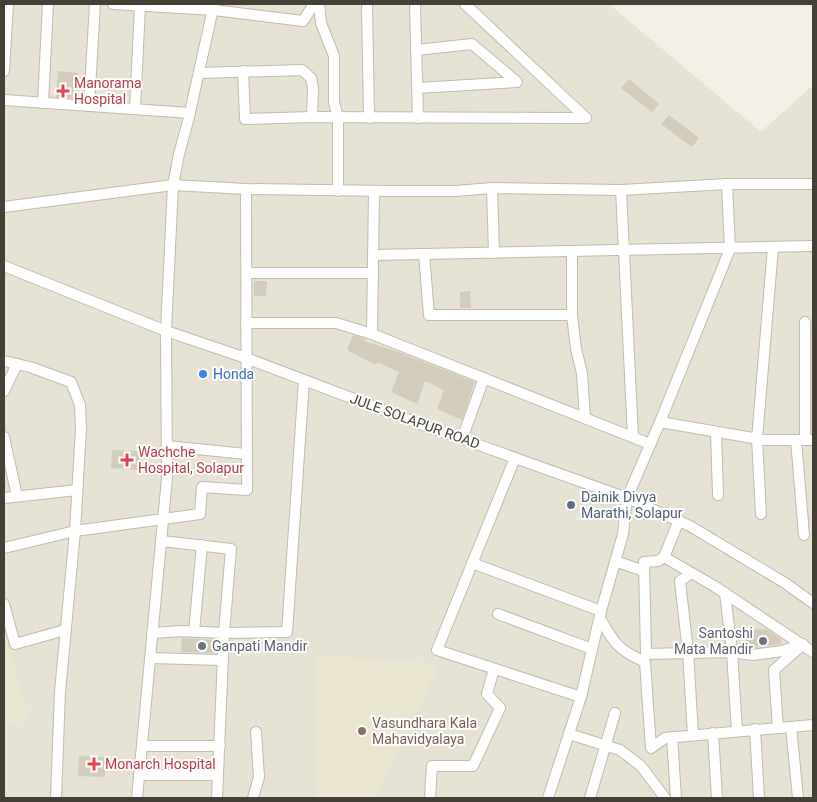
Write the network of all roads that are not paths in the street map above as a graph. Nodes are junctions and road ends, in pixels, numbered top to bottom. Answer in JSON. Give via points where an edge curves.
{"nodes":[{"id":1,"x":8,"y":4,"type":"edge"},
{"id":2,"x":48,"y":4,"type":"edge"},
{"id":3,"x":95,"y":4,"type":"edge"},
{"id":4,"x":113,"y":4,"type":"edge"},
{"id":5,"x":314,"y":4,"type":"edge"},
{"id":6,"x":319,"y":4,"type":"edge"},
{"id":7,"x":367,"y":4,"type":"edge"},
{"id":8,"x":415,"y":4,"type":"edge"},
{"id":9,"x":465,"y":4,"type":"edge"},
{"id":10,"x":140,"y":6,"type":"junction"},
{"id":11,"x":214,"y":7,"type":"edge"},
{"id":12,"x":416,"y":50,"type":"junction"},
{"id":13,"x":4,"y":71,"type":"edge"},
{"id":14,"x":243,"y":72,"type":"junction"},
{"id":15,"x":199,"y":73,"type":"junction"},
{"id":16,"x":417,"y":88,"type":"junction"},
{"id":17,"x":4,"y":100,"type":"edge"},
{"id":18,"x":43,"y":103,"type":"junction"},
{"id":19,"x":89,"y":106,"type":"junction"},
{"id":20,"x":135,"y":110,"type":"junction"},
{"id":21,"x":190,"y":113,"type":"junction"},
{"id":22,"x":312,"y":117,"type":"junction"},
{"id":23,"x":338,"y":118,"type":"junction"},
{"id":24,"x":369,"y":118,"type":"junction"},
{"id":25,"x":418,"y":118,"type":"junction"},
{"id":26,"x":727,"y":184,"type":"junction"},
{"id":27,"x":813,"y":184,"type":"edge"},
{"id":28,"x":173,"y":185,"type":"junction"},
{"id":29,"x":492,"y":188,"type":"junction"},
{"id":30,"x":246,"y":189,"type":"junction"},
{"id":31,"x":621,"y":190,"type":"junction"},
{"id":32,"x":338,"y":191,"type":"junction"},
{"id":33,"x":374,"y":192,"type":"junction"},
{"id":34,"x":4,"y":207,"type":"edge"},
{"id":35,"x":813,"y":246,"type":"edge"},
{"id":36,"x":773,"y":247,"type":"junction"},
{"id":37,"x":730,"y":249,"type":"junction"},
{"id":38,"x":624,"y":250,"type":"junction"},
{"id":39,"x":572,"y":252,"type":"junction"},
{"id":40,"x":494,"y":253,"type":"junction"},
{"id":41,"x":424,"y":254,"type":"junction"},
{"id":42,"x":373,"y":255,"type":"junction"},
{"id":43,"x":4,"y":266,"type":"edge"},
{"id":44,"x":247,"y":272,"type":"junction"},
{"id":45,"x":373,"y":273,"type":"junction"},
{"id":46,"x":572,"y":315,"type":"junction"},
{"id":47,"x":246,"y":322,"type":"junction"},
{"id":48,"x":805,"y":322,"type":"dead end"},
{"id":49,"x":166,"y":331,"type":"junction"},
{"id":50,"x":372,"y":334,"type":"junction"},
{"id":51,"x":246,"y":358,"type":"junction"},
{"id":52,"x":4,"y":361,"type":"edge"},
{"id":53,"x":17,"y":364,"type":"junction"},
{"id":54,"x":484,"y":378,"type":"junction"},
{"id":55,"x":304,"y":380,"type":"junction"},
{"id":56,"x":4,"y":390,"type":"edge"},
{"id":57,"x":585,"y":418,"type":"junction"},
{"id":58,"x":660,"y":422,"type":"junction"},
{"id":59,"x":716,"y":432,"type":"junction"},
{"id":60,"x":4,"y":437,"type":"edge"},
{"id":61,"x":632,"y":437,"type":"junction"},
{"id":62,"x":462,"y":439,"type":"junction"},
{"id":63,"x":757,"y":439,"type":"junction"},
{"id":64,"x":805,"y":440,"type":"edge"},
{"id":65,"x":650,"y":444,"type":"junction"},
{"id":66,"x":167,"y":446,"type":"junction"},
{"id":67,"x":246,"y":454,"type":"junction"},
{"id":68,"x":515,"y":458,"type":"junction"},
{"id":69,"x":77,"y":490,"type":"junction"},
{"id":70,"x":718,"y":495,"type":"dead end"},
{"id":71,"x":17,"y":496,"type":"junction"},
{"id":72,"x":4,"y":498,"type":"edge"},
{"id":73,"x":627,"y":498,"type":"junction"},
{"id":74,"x":761,"y":514,"type":"dead end"},
{"id":75,"x":163,"y":518,"type":"junction"},
{"id":76,"x":679,"y":520,"type":"junction"},
{"id":77,"x":75,"y":531,"type":"junction"},
{"id":78,"x":804,"y":535,"type":"dead end"},
{"id":79,"x":162,"y":541,"type":"junction"},
{"id":80,"x":202,"y":545,"type":"junction"},
{"id":81,"x":4,"y":548,"type":"edge"},
{"id":82,"x":664,"y":557,"type":"junction"},
{"id":83,"x":615,"y":561,"type":"junction"},
{"id":84,"x":472,"y":563,"type":"junction"},
{"id":85,"x":644,"y":571,"type":"junction"},
{"id":86,"x":691,"y":573,"type":"junction"},
{"id":87,"x":725,"y":593,"type":"junction"},
{"id":88,"x":813,"y":603,"type":"edge"},
{"id":89,"x":4,"y":604,"type":"edge"},
{"id":90,"x":498,"y":614,"type":"dead end"},
{"id":91,"x":601,"y":615,"type":"junction"},
{"id":92,"x":66,"y":630,"type":"junction"},
{"id":93,"x":194,"y":632,"type":"junction"},
{"id":94,"x":152,"y":633,"type":"junction"},
{"id":95,"x":224,"y":633,"type":"junction"},
{"id":96,"x":803,"y":644,"type":"junction"},
{"id":97,"x":592,"y":649,"type":"junction"},
{"id":98,"x":688,"y":652,"type":"junction"},
{"id":99,"x":732,"y":652,"type":"junction"},
{"id":100,"x":813,"y":652,"type":"edge"},
{"id":101,"x":150,"y":658,"type":"junction"},
{"id":102,"x":222,"y":660,"type":"junction"},
{"id":103,"x":494,"y":669,"type":"junction"},
{"id":104,"x":581,"y":697,"type":"junction"},
{"id":105,"x":615,"y":713,"type":"dead end"},
{"id":106,"x":813,"y":725,"type":"edge"},
{"id":107,"x":791,"y":727,"type":"junction"},
{"id":108,"x":778,"y":728,"type":"junction"},
{"id":109,"x":755,"y":729,"type":"junction"},
{"id":110,"x":737,"y":731,"type":"junction"},
{"id":111,"x":256,"y":732,"type":"dead end"},
{"id":112,"x":713,"y":733,"type":"junction"},
{"id":113,"x":569,"y":734,"type":"junction"},
{"id":114,"x":693,"y":735,"type":"junction"},
{"id":115,"x":672,"y":737,"type":"junction"},
{"id":116,"x":142,"y":746,"type":"junction"},
{"id":117,"x":220,"y":746,"type":"junction"},
{"id":118,"x":605,"y":746,"type":"junction"},
{"id":119,"x":140,"y":775,"type":"junction"},
{"id":120,"x":218,"y":776,"type":"junction"},
{"id":121,"x":56,"y":798,"type":"edge"},
{"id":122,"x":137,"y":798,"type":"edge"},
{"id":123,"x":217,"y":798,"type":"edge"},
{"id":124,"x":253,"y":798,"type":"edge"},
{"id":125,"x":430,"y":798,"type":"edge"},
{"id":126,"x":548,"y":798,"type":"edge"},
{"id":127,"x":590,"y":798,"type":"edge"},
{"id":128,"x":665,"y":798,"type":"edge"},
{"id":129,"x":676,"y":798,"type":"edge"},
{"id":130,"x":717,"y":798,"type":"edge"},
{"id":131,"x":759,"y":798,"type":"edge"},
{"id":132,"x":798,"y":798,"type":"edge"}],
"edges":[{"from":1,"to":13,"type":"street"},
{"from":2,"to":18,"type":"street"},
{"from":3,"to":19,"type":"street"},
{"from":4,"to":10,"type":"street"},
{"from":5,"to":11,"type":"street","via":[[303,21]]},
{"from":6,"to":23,"type":"street","via":[[334,56],[334,102]]},
{"from":7,"to":24,"type":"street"},
{"from":8,"to":12,"type":"street"},
{"from":9,"to":25,"type":"street","via":[[586,118]]},
{"from":10,"to":11,"type":"street"},
{"from":10,"to":20,"type":"street"},
{"from":11,"to":15,"type":"street"},
{"from":12,"to":16,"type":"street"},
{"from":12,"to":16,"type":"street","via":[[472,44],[517,82]]},
{"from":14,"to":15,"type":"street"},
{"from":14,"to":22,"type":"street","via":[[302,70],[311,78]]},
{"from":14,"to":22,"type":"street","via":[[245,119]]},
{"from":15,"to":21,"type":"street"},
{"from":16,"to":25,"type":"street"},
{"from":17,"to":18,"type":"street"},
{"from":18,"to":19,"type":"street"},
{"from":19,"to":20,"type":"street"},
{"from":20,"to":21,"type":"street"},
{"from":21,"to":28,"type":"street"},
{"from":22,"to":23,"type":"street"},
{"from":23,"to":24,"type":"street"},
{"from":23,"to":32,"type":"street"},
{"from":24,"to":25,"type":"street"},
{"from":26,"to":27,"type":"street"},
{"from":26,"to":31,"type":"street"},
{"from":26,"to":37,"type":"street"},
{"from":28,"to":30,"type":"street"},
{"from":28,"to":34,"type":"street"},
{"from":28,"to":49,"type":"street"},
{"from":29,"to":31,"type":"street"},
{"from":29,"to":33,"type":"street"},
{"from":29,"to":40,"type":"street"},
{"from":30,"to":32,"type":"street"},
{"from":30,"to":44,"type":"street"},
{"from":31,"to":38,"type":"street"},
{"from":32,"to":33,"type":"street"},
{"from":33,"to":42,"type":"street"},
{"from":35,"to":36,"type":"street"},
{"from":36,"to":37,"type":"street"},
{"from":36,"to":63,"type":"street"},
{"from":37,"to":38,"type":"street"},
{"from":37,"to":58,"type":"street"},
{"from":38,"to":39,"type":"street"},
{"from":38,"to":61,"type":"street"},
{"from":39,"to":40,"type":"street"},
{"from":39,"to":46,"type":"street"},
{"from":40,"to":41,"type":"street"},
{"from":41,"to":42,"type":"street"},
{"from":41,"to":46,"type":"street","via":[[429,315]]},
{"from":42,"to":45,"type":"street"},
{"from":43,"to":49,"type":"street","name":"JULE SOLAPUR ROAD"},
{"from":44,"to":45,"type":"street"},
{"from":44,"to":47,"type":"street"},
{"from":45,"to":50,"type":"street"},
{"from":46,"to":57,"type":"street","via":[[582,373]]},
{"from":47,"to":50,"type":"street","via":[[336,323]]},
{"from":47,"to":51,"type":"street"},
{"from":48,"to":64,"type":"street"},
{"from":49,"to":51,"type":"street","name":"JULE SOLAPUR ROAD"},
{"from":49,"to":66,"type":"street"},
{"from":50,"to":54,"type":"street"},
{"from":51,"to":55,"type":"street","name":"JULE SOLAPUR ROAD"},
{"from":51,"to":67,"type":"street"},
{"from":52,"to":53,"type":"street"},
{"from":53,"to":56,"type":"street"},
{"from":53,"to":69,"type":"street","via":[[71,382],[80,405]]},
{"from":54,"to":57,"type":"street"},
{"from":54,"to":62,"type":"street"},
{"from":55,"to":62,"type":"street","name":"JULE SOLAPUR ROAD"},
{"from":55,"to":95,"type":"street","via":[[287,632]]},
{"from":57,"to":61,"type":"street"},
{"from":58,"to":59,"type":"street"},
{"from":58,"to":65,"type":"street"},
{"from":59,"to":63,"type":"street"},
{"from":59,"to":70,"type":"street"},
{"from":60,"to":71,"type":"street"},
{"from":61,"to":65,"type":"street"},
{"from":62,"to":68,"type":"street","name":"JULE SOLAPUR ROAD"},
{"from":63,"to":64,"type":"street"},
{"from":63,"to":74,"type":"street"},
{"from":64,"to":78,"type":"street"},
{"from":65,"to":73,"type":"street"},
{"from":66,"to":67,"type":"street"},
{"from":66,"to":75,"type":"street"},
{"from":67,"to":75,"type":"street","via":[[247,490],[202,487],[200,514]]},
{"from":68,"to":73,"type":"street","name":"JULE SOLAPUR ROAD"},
{"from":68,"to":84,"type":"street"},
{"from":69,"to":71,"type":"street"},
{"from":69,"to":77,"type":"street"},
{"from":71,"to":72,"type":"street"},
{"from":73,"to":76,"type":"street","name":"JULE SOLAPUR ROAD"},
{"from":73,"to":83,"type":"street","via":[[623,534]]},
{"from":75,"to":77,"type":"street"},
{"from":75,"to":79,"type":"street"},
{"from":76,"to":82,"type":"street"},
{"from":76,"to":88,"type":"street","name":"JULE SOLAPUR ROAD"},
{"from":77,"to":81,"type":"street"},
{"from":77,"to":92,"type":"street"},
{"from":79,"to":80,"type":"street"},
{"from":79,"to":94,"type":"street"},
{"from":80,"to":93,"type":"street"},
{"from":80,"to":95,"type":"street","via":[[231,549]]},
{"from":82,"to":85,"type":"street","via":[[644,562]]},
{"from":82,"to":86,"type":"street"},
{"from":83,"to":85,"type":"street"},
{"from":83,"to":91,"type":"street"},
{"from":84,"to":91,"type":"street"},
{"from":84,"to":103,"type":"street","via":[[437,650]]},
{"from":85,"to":98,"type":"street","via":[[646,654]]},
{"from":86,"to":87,"type":"street"},
{"from":86,"to":98,"type":"street","via":[[680,581]]},
{"from":87,"to":96,"type":"street"},
{"from":87,"to":99,"type":"street"},
{"from":89,"to":92,"type":"street","via":[[15,644]]},
{"from":90,"to":97,"type":"street"},
{"from":91,"to":97,"type":"street"},
{"from":91,"to":115,"type":"street","via":[[611,637],[624,653],[645,662],[651,748]]},
{"from":92,"to":121,"type":"street"},
{"from":93,"to":94,"type":"street"},
{"from":93,"to":95,"type":"street"},
{"from":94,"to":101,"type":"street"},
{"from":95,"to":102,"type":"street"},
{"from":96,"to":99,"type":"street","via":[[770,653]]},
{"from":96,"to":100,"type":"street"},
{"from":96,"to":108,"type":"street","via":[[774,670]]},
{"from":97,"to":104,"type":"street"},
{"from":98,"to":99,"type":"street"},
{"from":98,"to":114,"type":"street"},
{"from":99,"to":110,"type":"street"},
{"from":101,"to":102,"type":"street"},
{"from":101,"to":116,"type":"street"},
{"from":102,"to":117,"type":"street"},
{"from":103,"to":104,"type":"street"},
{"from":103,"to":125,"type":"street","via":[[487,694],[500,708],[473,766],[432,766]]},
{"from":104,"to":113,"type":"street"},
{"from":105,"to":118,"type":"street"},
{"from":106,"to":107,"type":"street"},
{"from":107,"to":108,"type":"street"},
{"from":107,"to":132,"type":"street"},
{"from":108,"to":109,"type":"street"},
{"from":109,"to":110,"type":"street"},
{"from":109,"to":131,"type":"street"},
{"from":110,"to":112,"type":"street"},
{"from":111,"to":124,"type":"street","via":[[259,777]]},
{"from":112,"to":114,"type":"street"},
{"from":112,"to":130,"type":"street"},
{"from":113,"to":118,"type":"street"},
{"from":113,"to":126,"type":"street"},
{"from":114,"to":115,"type":"street"},
{"from":115,"to":129,"type":"street"},
{"from":116,"to":117,"type":"street"},
{"from":116,"to":119,"type":"street"},
{"from":117,"to":120,"type":"street"},
{"from":118,"to":127,"type":"street"},
{"from":118,"to":128,"type":"street","via":[[620,750],[641,766]]},
{"from":119,"to":120,"type":"street"},
{"from":119,"to":122,"type":"street"},
{"from":120,"to":123,"type":"street"}]}
